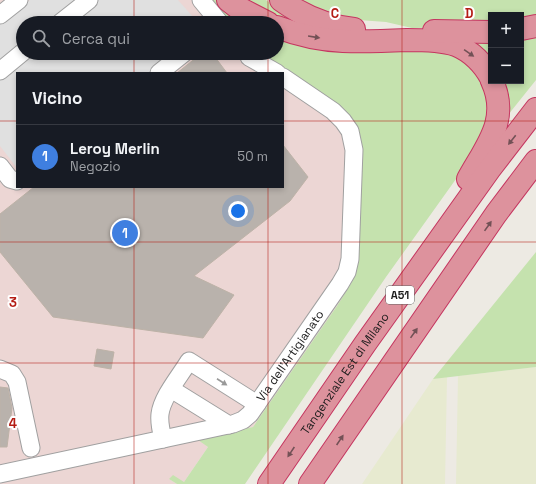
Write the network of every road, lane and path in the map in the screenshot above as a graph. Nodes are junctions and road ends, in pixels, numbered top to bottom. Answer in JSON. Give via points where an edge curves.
{"nodes":[{"id":1,"x":6,"y":0,"type":"edge"},
{"id":2,"x":19,"y":0,"type":"edge"},
{"id":3,"x":89,"y":0,"type":"edge"},
{"id":4,"x":201,"y":0,"type":"edge"},
{"id":5,"x":228,"y":0,"type":"edge"},
{"id":6,"x":281,"y":0,"type":"edge"},
{"id":7,"x":0,"y":5,"type":"edge"},
{"id":8,"x":0,"y":15,"type":"edge"},
{"id":9,"x":69,"y":16,"type":"edge"},
{"id":10,"x":214,"y":16,"type":"edge"},
{"id":11,"x":254,"y":16,"type":"edge"},
{"id":12,"x":536,"y":26,"type":"edge"},
{"id":13,"x":524,"y":28,"type":"edge"},
{"id":14,"x":284,"y":30,"type":"edge"},
{"id":15,"x":488,"y":32,"type":"edge"},
{"id":16,"x":16,"y":58,"type":"edge"},
{"id":17,"x":175,"y":60,"type":"edge"},
{"id":18,"x":254,"y":60,"type":"edge"},
{"id":19,"x":0,"y":71,"type":"edge"},
{"id":20,"x":160,"y":72,"type":"edge"},
{"id":21,"x":275,"y":72,"type":"edge"},
{"id":22,"x":488,"y":73,"type":"edge"},
{"id":23,"x":284,"y":77,"type":"edge"},
{"id":24,"x":493,"y":84,"type":"edge"},
{"id":25,"x":536,"y":109,"type":"edge"},
{"id":26,"x":536,"y":161,"type":"edge"},
{"id":27,"x":0,"y":166,"type":"edge"},
{"id":28,"x":16,"y":181,"type":"edge"},
{"id":29,"x":427,"y":258,"type":"junction"},
{"id":30,"x":0,"y":369,"type":"edge"},
{"id":31,"x":171,"y":389,"type":"junction"},
{"id":32,"x":257,"y":404,"type":"junction"},
{"id":33,"x":229,"y":425,"type":"junction"},
{"id":34,"x":163,"y":439,"type":"junction"},
{"id":35,"x":31,"y":448,"type":"dead end"},
{"id":36,"x":0,"y":474,"type":"edge"},
{"id":37,"x":269,"y":484,"type":"edge"},
{"id":38,"x":310,"y":484,"type":"edge"}],
"edges":[{"from":1,"to":7,"type":"street"},
{"from":2,"to":8,"type":"street"},
{"from":3,"to":9,"type":"street"},
{"from":4,"to":10,"type":"street"},
{"from":5,"to":11,"type":"highway"},
{"from":6,"to":15,"type":"highway","via":[[318,21],[342,28]]},
{"from":12,"to":13,"type":"highway"},
{"from":14,"to":22,"type":"highway","one_way":true,"via":[[296,34],[342,41],[420,40],[447,43],[458,46],[474,57]]},
{"from":16,"to":19,"type":"street"},
{"from":17,"to":20,"type":"street"},
{"from":18,"to":21,"type":"street"},
{"from":23,"to":32,"type":"street","name":"Via dell'Artigianato","via":[[326,106],[350,131],[354,150],[350,260],[347,272],[336,290]]},
{"from":24,"to":29,"type":"highway","via":[[499,103],[499,115],[492,138]]},
{"from":25,"to":29,"type":"highway","name":"Tangenziale Est di Milano","number":"A51","one_way":true},
{"from":38,"to":26,"type":"highway","number":"A51","one_way":true,"via":[[492,220]]},
{"from":27,"to":28,"type":"street","via":[[10,179]]},
{"from":29,"to":37,"type":"highway","name":"Tangenziale Est di Milano","number":"A51","one_way":true},
{"from":30,"to":35,"type":"street","via":[[12,374],[17,382]]},
{"from":31,"to":32,"type":"street","one_way":true,"via":[[189,361]]},
{"from":31,"to":33,"type":"street"},
{"from":31,"to":34,"type":"street","via":[[160,414]]},
{"from":32,"to":33,"type":"street","name":"Via dell'Artigianato","via":[[243,420]]},
{"from":33,"to":34,"type":"street","name":"Via dell'Artigianato"},
{"from":34,"to":36,"type":"street","name":"Via dell'Artigianato"}]}
